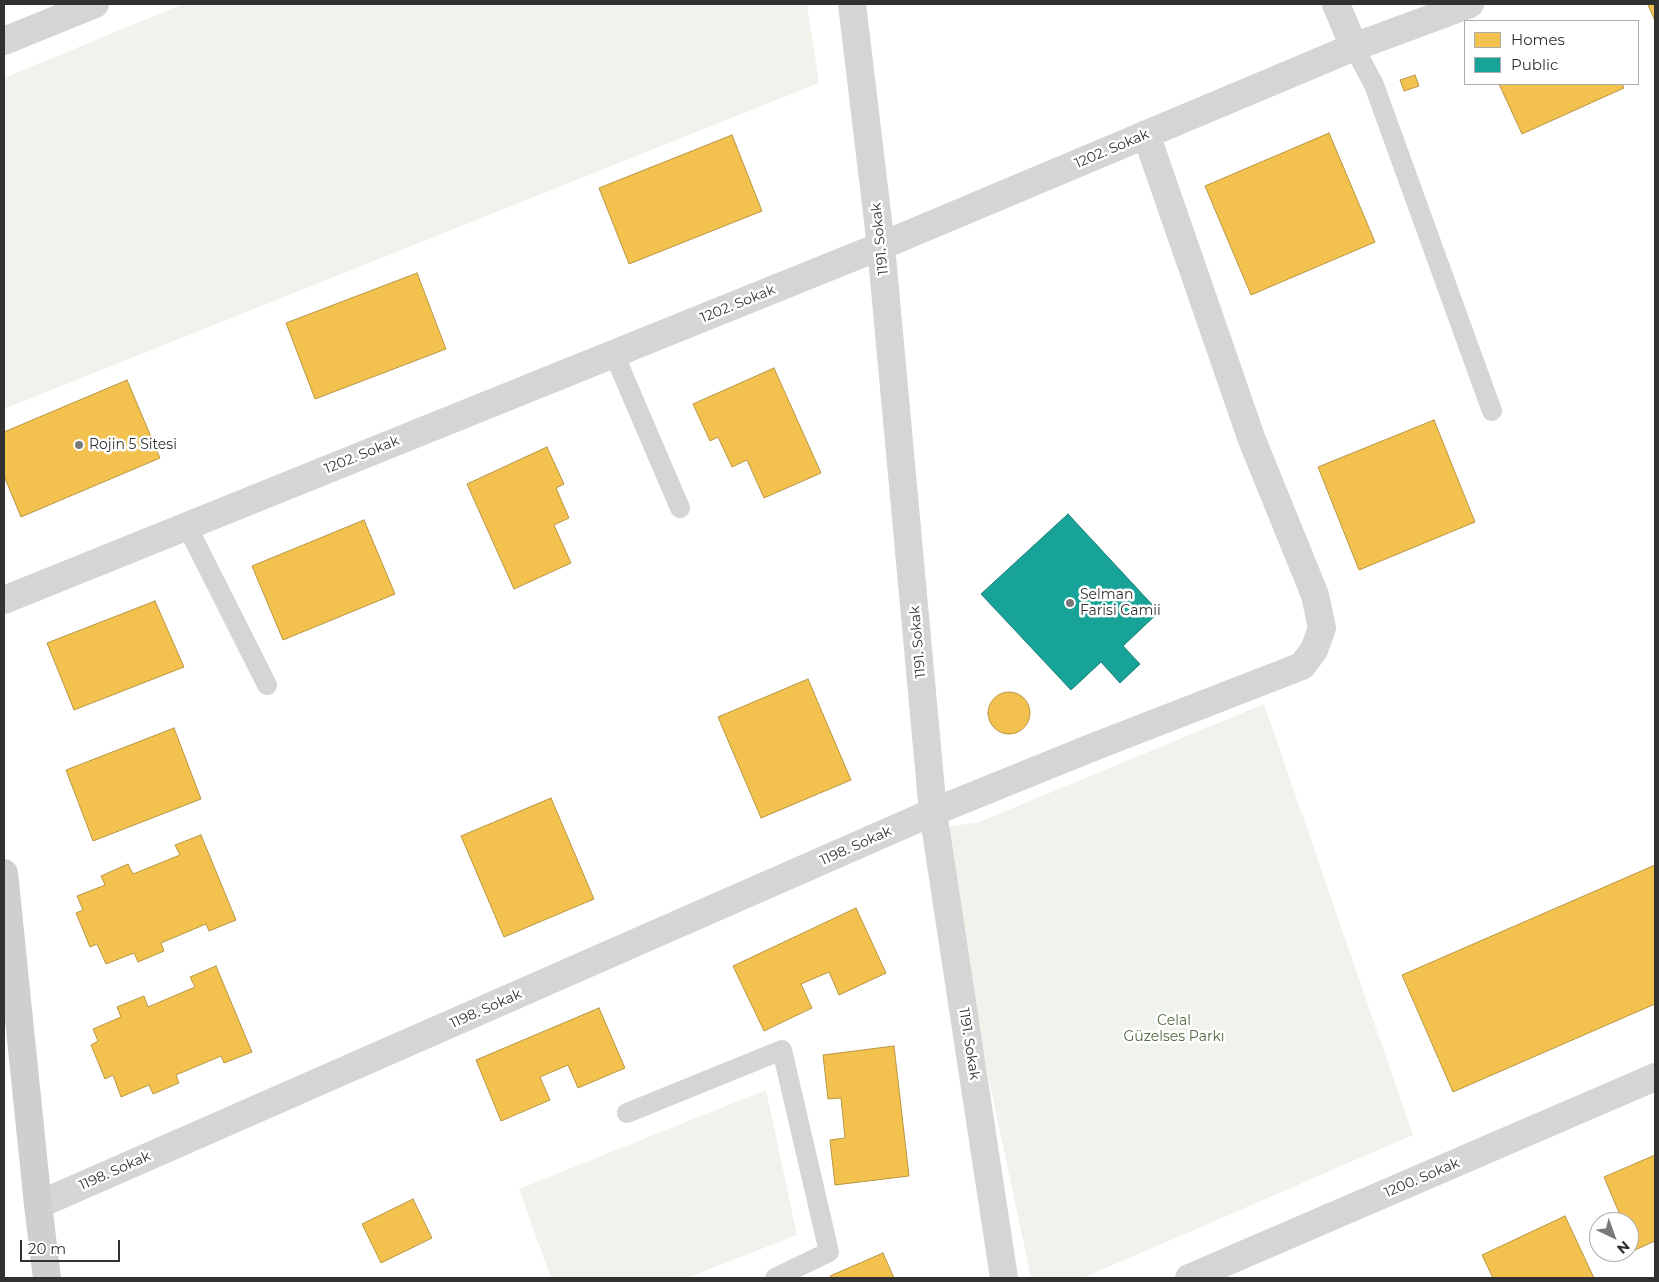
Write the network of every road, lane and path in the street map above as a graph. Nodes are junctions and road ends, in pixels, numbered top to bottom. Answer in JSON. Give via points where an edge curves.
{"nodes":[{"id":1,"x":95,"y":4,"type":"edge"},
{"id":2,"x":852,"y":4,"type":"edge"},
{"id":3,"x":1336,"y":4,"type":"edge"},
{"id":4,"x":1470,"y":4,"type":"edge"},
{"id":5,"x":4,"y":40,"type":"edge"},
{"id":6,"x":1354,"y":47,"type":"junction"},
{"id":7,"x":1146,"y":134,"type":"junction"},
{"id":8,"x":881,"y":246,"type":"junction"},
{"id":9,"x":614,"y":354,"type":"junction"},
{"id":10,"x":1492,"y":411,"type":"dead end"},
{"id":11,"x":680,"y":508,"type":"dead end"},
{"id":12,"x":187,"y":526,"type":"junction"},
{"id":13,"x":4,"y":600,"type":"edge"},
{"id":14,"x":267,"y":685,"type":"dead end"},
{"id":15,"x":933,"y":812,"type":"junction"},
{"id":16,"x":4,"y":873,"type":"edge"},
{"id":17,"x":1655,"y":1077,"type":"edge"},
{"id":18,"x":627,"y":1113,"type":"dead end"},
{"id":19,"x":38,"y":1205,"type":"junction"},
{"id":20,"x":47,"y":1278,"type":"edge"},
{"id":21,"x":775,"y":1278,"type":"edge"},
{"id":22,"x":1004,"y":1278,"type":"edge"},
{"id":23,"x":1188,"y":1278,"type":"edge"}],
"edges":[{"from":1,"to":5,"type":"street"},
{"from":2,"to":8,"type":"street","name":"1191. Sokak"},
{"from":3,"to":6,"type":"street"},
{"from":4,"to":6,"type":"street","name":"1202. Sokak"},
{"from":6,"to":7,"type":"street","name":"1202. Sokak"},
{"from":6,"to":10,"type":"lane","via":[[1374,85]]},
{"from":7,"to":8,"type":"street","name":"1202. Sokak"},
{"from":7,"to":15,"type":"street","name":"1198. Sokak","via":[[1252,440],[1315,595],[1322,628],[1314,650],[1302,666]]},
{"from":8,"to":9,"type":"street","name":"1202. Sokak"},
{"from":8,"to":15,"type":"street","name":"1191. Sokak"},
{"from":9,"to":11,"type":"lane"},
{"from":9,"to":12,"type":"street","name":"1202. Sokak"},
{"from":12,"to":13,"type":"street","name":"1202. Sokak"},
{"from":12,"to":14,"type":"lane"},
{"from":15,"to":19,"type":"street","name":"1198. Sokak"},
{"from":15,"to":22,"type":"street","name":"1191. Sokak"},
{"from":16,"to":19,"type":"street"},
{"from":17,"to":23,"type":"street","name":"1200. Sokak"},
{"from":18,"to":21,"type":"lane","via":[[782,1050],[829,1252]]},
{"from":19,"to":20,"type":"street"}]}
